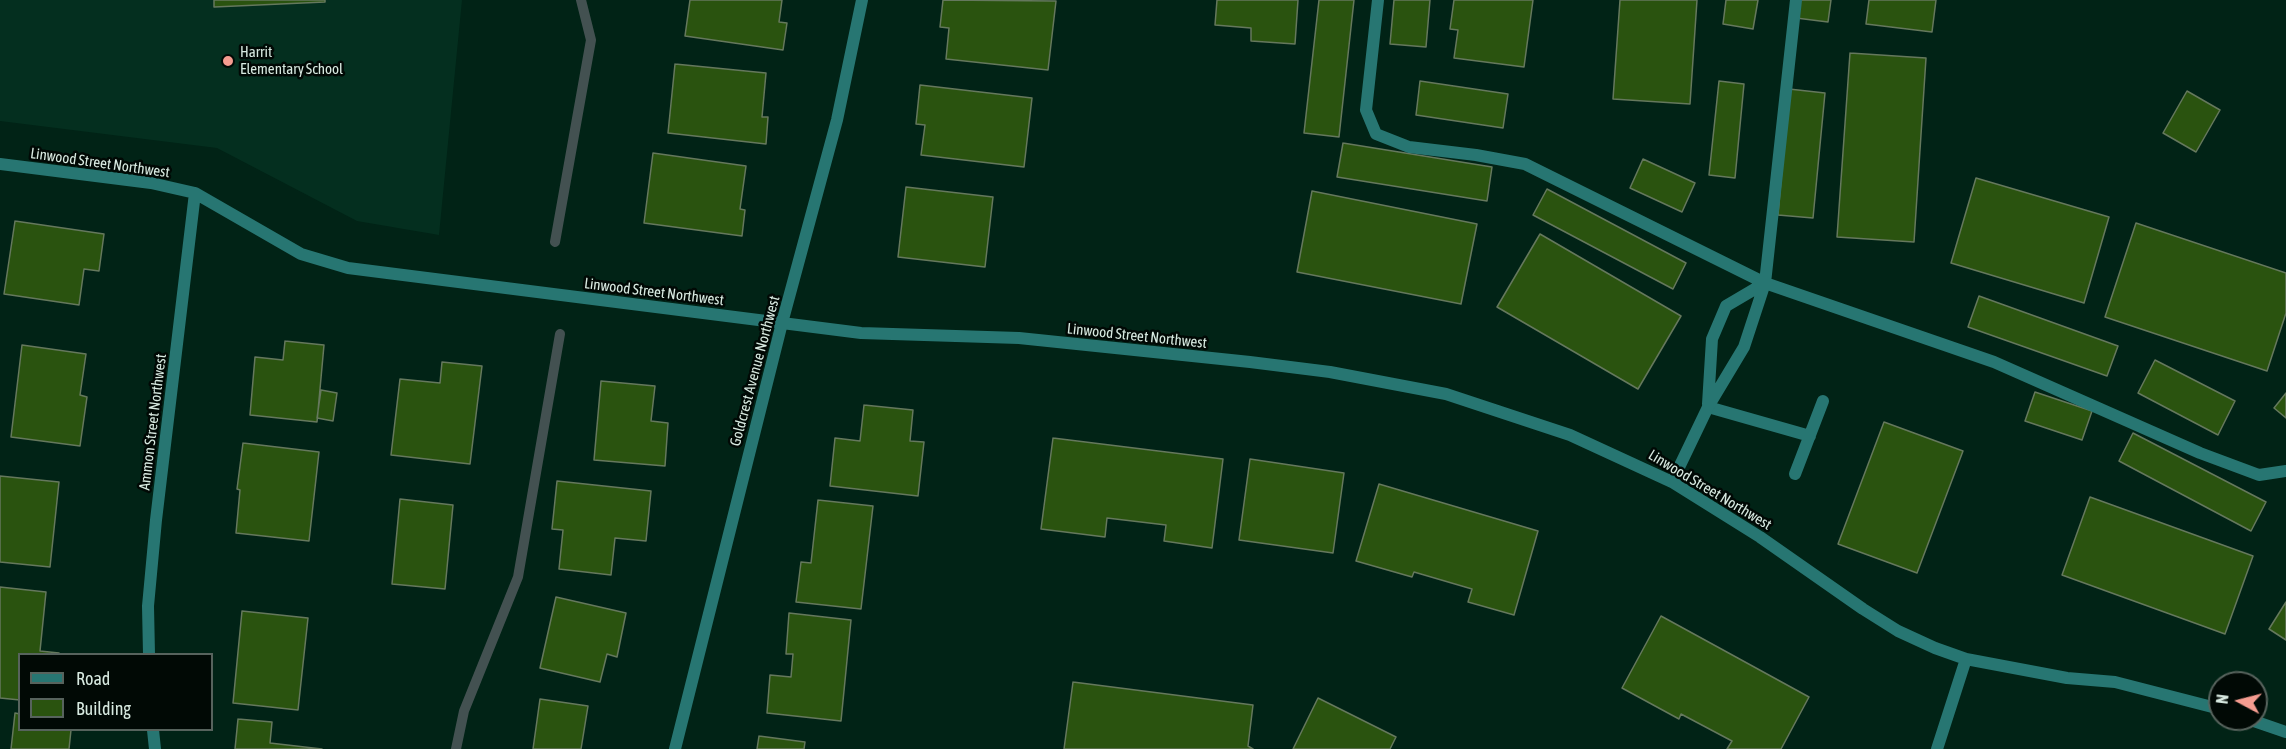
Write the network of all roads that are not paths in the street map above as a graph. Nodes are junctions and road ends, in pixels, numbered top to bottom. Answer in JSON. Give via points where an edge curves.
{"nodes":[{"id":1,"x":862,"y":0,"type":"edge"},
{"id":2,"x":1378,"y":0,"type":"edge"},
{"id":3,"x":1796,"y":0,"type":"edge"},
{"id":4,"x":0,"y":164,"type":"edge"},
{"id":5,"x":195,"y":193,"type":"junction"},
{"id":6,"x":1765,"y":283,"type":"junction"},
{"id":7,"x":782,"y":323,"type":"junction"},
{"id":8,"x":1823,"y":401,"type":"dead end"},
{"id":9,"x":1708,"y":407,"type":"junction"},
{"id":10,"x":1810,"y":436,"type":"junction"},
{"id":11,"x":2286,"y":471,"type":"edge"},
{"id":12,"x":1795,"y":474,"type":"dead end"},
{"id":13,"x":1672,"y":482,"type":"junction"},
{"id":14,"x":149,"y":653,"type":"edge"},
{"id":15,"x":1966,"y":659,"type":"junction"},
{"id":16,"x":2208,"y":706,"type":"edge"},
{"id":17,"x":2268,"y":726,"type":"edge"},
{"id":18,"x":153,"y":731,"type":"edge"},
{"id":19,"x":2286,"y":732,"type":"edge"},
{"id":20,"x":155,"y":749,"type":"edge"},
{"id":21,"x":675,"y":749,"type":"edge"},
{"id":22,"x":1937,"y":749,"type":"edge"}],
"edges":[{"from":1,"to":7,"type":"street","name":"Goldcrest Avenue Northwest","via":[[837,120]]},
{"from":2,"to":6,"type":"street","via":[[1366,110],[1376,134],[1409,147],[1525,164]]},
{"from":3,"to":6,"type":"street"},
{"from":4,"to":5,"type":"street","name":"Linwood Street Northwest","via":[[151,183]]},
{"from":5,"to":7,"type":"street","name":"Linwood Street Northwest","via":[[301,254],[348,268]]},
{"from":5,"to":14,"type":"street","name":"Ammon Street Northwest","via":[[156,520],[148,606]]},
{"from":6,"to":9,"type":"street","via":[[1744,347]]},
{"from":6,"to":9,"type":"street","via":[[1726,306],[1712,339]]},
{"from":6,"to":11,"type":"street","via":[[1994,362],[2259,476]]},
{"from":7,"to":13,"type":"street","name":"Linwood Street Northwest","via":[[861,333],[1019,338],[1330,372],[1446,394],[1513,414],[1623,457]]},
{"from":7,"to":21,"type":"street","name":"Goldcrest Avenue Northwest"},
{"from":8,"to":10,"type":"street"},
{"from":9,"to":10,"type":"street"},
{"from":9,"to":13,"type":"street"},
{"from":10,"to":12,"type":"street"},
{"from":13,"to":15,"type":"street","name":"Linwood Street Northwest","via":[[1898,631]]},
{"from":15,"to":16,"type":"street","name":"Linwood Street Northwest","via":[[2067,678],[2115,682]]},
{"from":15,"to":22,"type":"street"},
{"from":17,"to":19,"type":"street"},
{"from":18,"to":20,"type":"street"}]}
